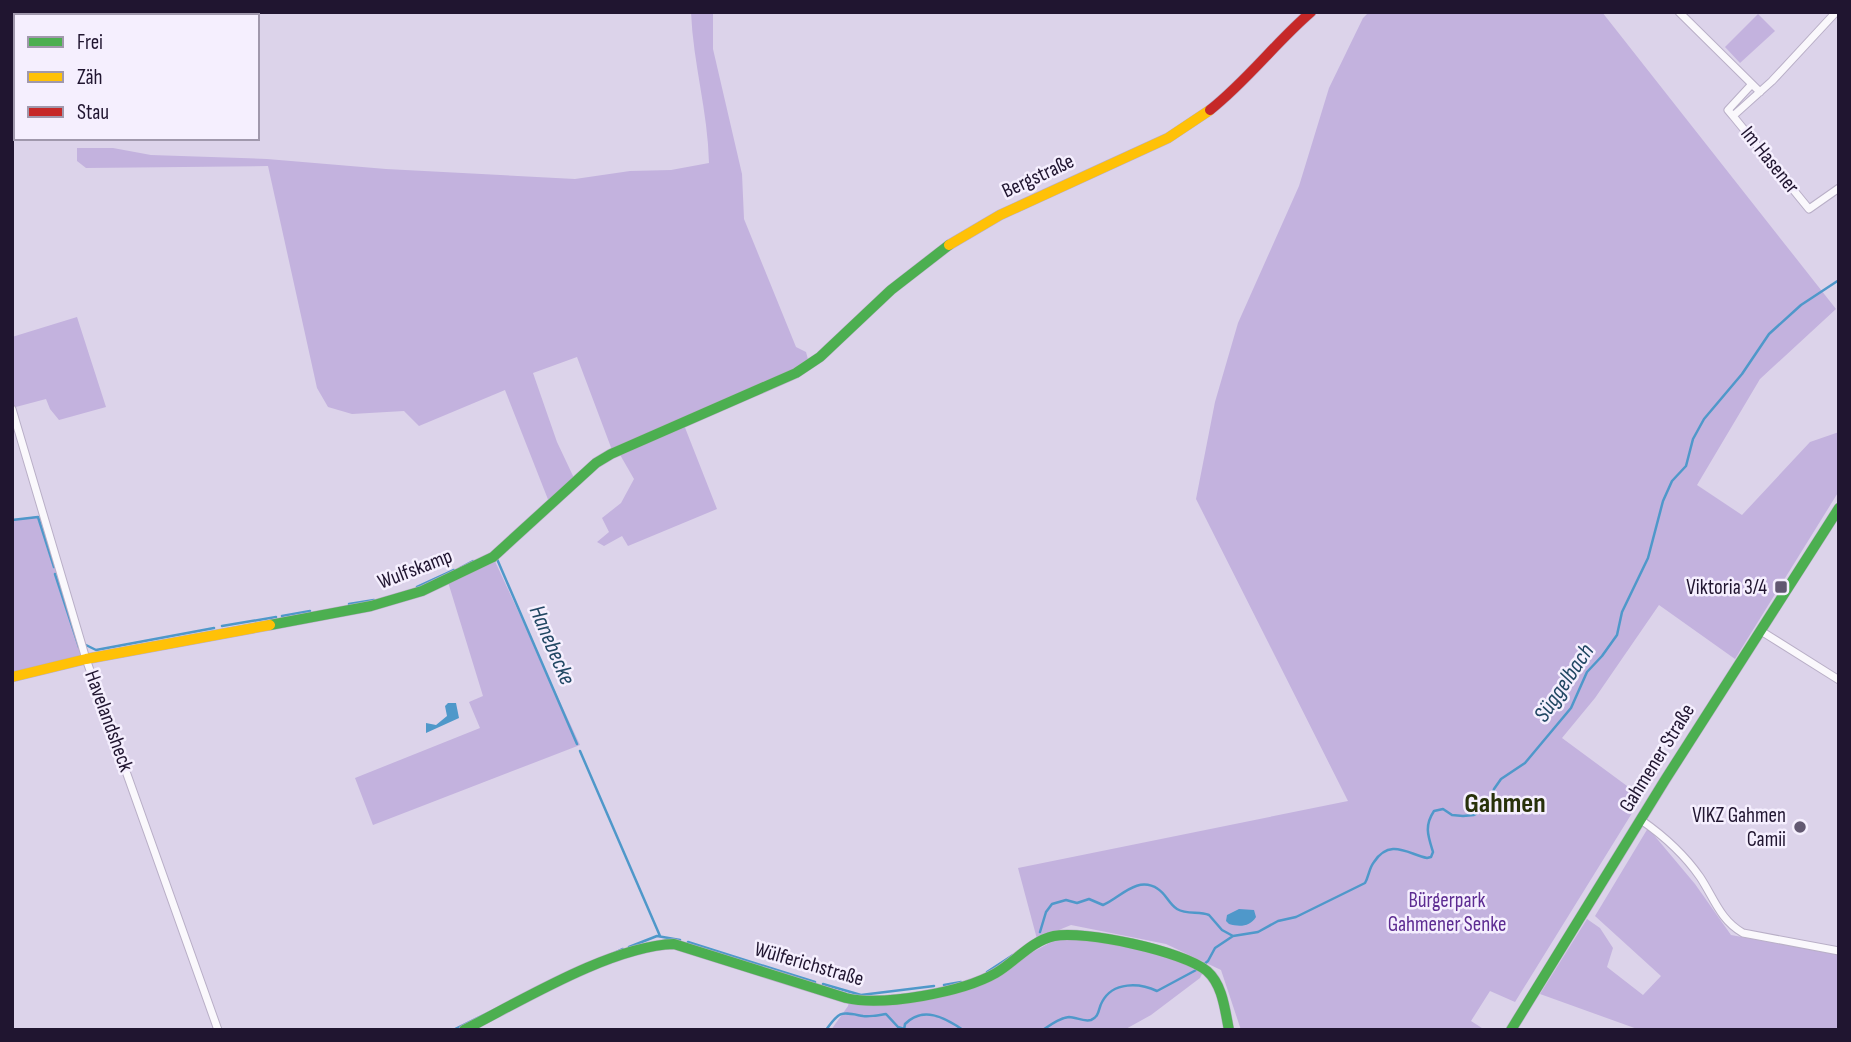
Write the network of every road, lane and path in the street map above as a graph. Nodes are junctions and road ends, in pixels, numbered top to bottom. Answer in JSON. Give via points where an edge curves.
{"nodes":[{"id":1,"x":1311,"y":12,"type":"edge"},
{"id":2,"x":1679,"y":12,"type":"edge"},
{"id":3,"x":1836,"y":12,"type":"edge"},
{"id":4,"x":1752,"y":84,"type":"junction"},
{"id":5,"x":1760,"y":92,"type":"junction"},
{"id":6,"x":1733,"y":116,"type":"junction"},
{"id":7,"x":1839,"y":188,"type":"edge"},
{"id":8,"x":782,"y":379,"type":"joint"},
{"id":9,"x":12,"y":409,"type":"edge"},
{"id":10,"x":1839,"y":508,"type":"edge"},
{"id":11,"x":1761,"y":631,"type":"junction"},
{"id":12,"x":86,"y":659,"type":"junction"},
{"id":13,"x":12,"y":677,"type":"edge"},
{"id":14,"x":1839,"y":680,"type":"edge"},
{"id":15,"x":1641,"y":820,"type":"junction"},
{"id":16,"x":1839,"y":951,"type":"edge"},
{"id":17,"x":218,"y":1030,"type":"edge"},
{"id":18,"x":464,"y":1030,"type":"edge"},
{"id":19,"x":1229,"y":1030,"type":"edge"},
{"id":20,"x":1511,"y":1030,"type":"edge"}],
"edges":[{"from":1,"to":8,"type":"street","name":"Bergstraße","via":[[1211,109],[1168,138],[958,239],[891,290],[820,357]]},
{"from":2,"to":4,"type":"street","name":"Im Hasener"},
{"from":3,"to":5,"type":"street","name":"Im Hasener"},
{"from":4,"to":5,"type":"street","name":"Im Hasener"},
{"from":4,"to":6,"type":"street","name":"Im Hasener","via":[[1728,110]]},
{"from":5,"to":6,"type":"street","name":"Im Hasener"},
{"from":6,"to":7,"type":"street","name":"Im Hasener","via":[[1810,209]]},
{"from":8,"to":12,"type":"street","name":"Wulfskamp","via":[[594,464],[493,557],[422,591],[371,606]]},
{"from":9,"to":12,"type":"street","name":"Havelandsheck"},
{"from":10,"to":11,"type":"street","name":"Gahmener Straße"},
{"from":11,"to":14,"type":"street"},
{"from":11,"to":15,"type":"street","name":"Gahmener Straße"},
{"from":12,"to":13,"type":"street","name":"Wulfskamp"},
{"from":12,"to":17,"type":"street","name":"Havelandsheck"},
{"from":15,"to":16,"type":"street","via":[[1670,842],[1732,927]]},
{"from":15,"to":20,"type":"street","name":"Gahmener Straße"},
{"from":18,"to":19,"type":"street","name":"Wülferichstraße","via":[[596,965],[658,943],[864,1001],[965,988],[995,974],[1041,942],[1061,935],[1115,941],[1194,962],[1205,969],[1219,991]]}]}
